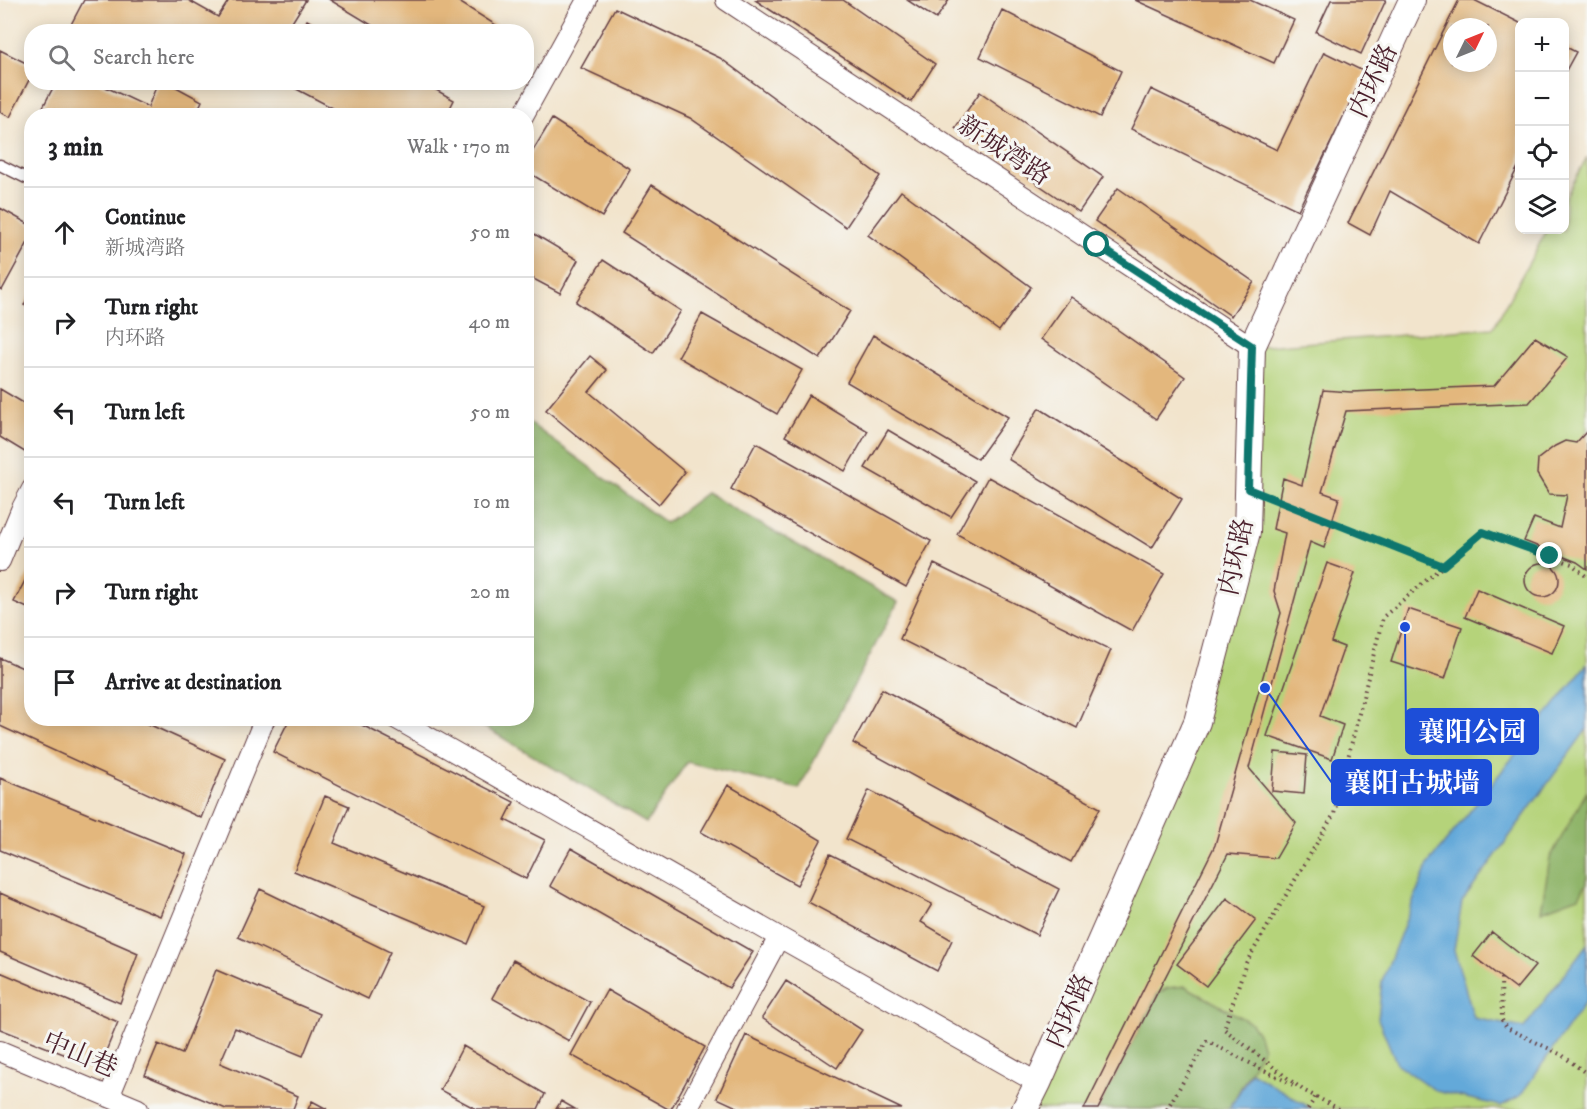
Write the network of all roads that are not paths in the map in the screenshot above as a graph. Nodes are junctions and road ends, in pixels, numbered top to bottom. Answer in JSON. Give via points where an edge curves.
{"nodes":[{"id":1,"x":587,"y":0,"type":"edge"},
{"id":2,"x":726,"y":0,"type":"edge"},
{"id":3,"x":1412,"y":0,"type":"edge"},
{"id":4,"x":527,"y":108,"type":"edge"},
{"id":5,"x":0,"y":165,"type":"edge"},
{"id":6,"x":24,"y":177,"type":"edge"},
{"id":7,"x":1252,"y":346,"type":"junction"},
{"id":8,"x":24,"y":504,"type":"edge"},
{"id":9,"x":0,"y":561,"type":"edge"},
{"id":10,"x":262,"y":726,"type":"edge"},
{"id":11,"x":409,"y":726,"type":"edge"},
{"id":12,"x":779,"y":937,"type":"junction"},
{"id":13,"x":0,"y":1051,"type":"edge"},
{"id":14,"x":1038,"y":1083,"type":"junction"},
{"id":15,"x":109,"y":1097,"type":"junction"},
{"id":16,"x":138,"y":1109,"type":"edge"},
{"id":17,"x":687,"y":1109,"type":"edge"},
{"id":18,"x":1025,"y":1109,"type":"edge"}],
"edges":[{"from":1,"to":4,"type":"street"},
{"from":2,"to":7,"type":"street","name":"新城湾路"},
{"from":3,"to":7,"type":"street","name":"内环路"},
{"from":5,"to":6,"type":"lane"},
{"from":7,"to":14,"type":"street","name":"内环路","via":[[1247,532],[1197,722]]},
{"from":8,"to":9,"type":"street"},
{"from":10,"to":15,"type":"street"},
{"from":11,"to":12,"type":"street"},
{"from":12,"to":14,"type":"street"},
{"from":12,"to":17,"type":"street"},
{"from":13,"to":15,"type":"street","name":"中山巷"},
{"from":14,"to":18,"type":"street","name":"内环路"},
{"from":15,"to":16,"type":"street","name":"中山巷"}]}
